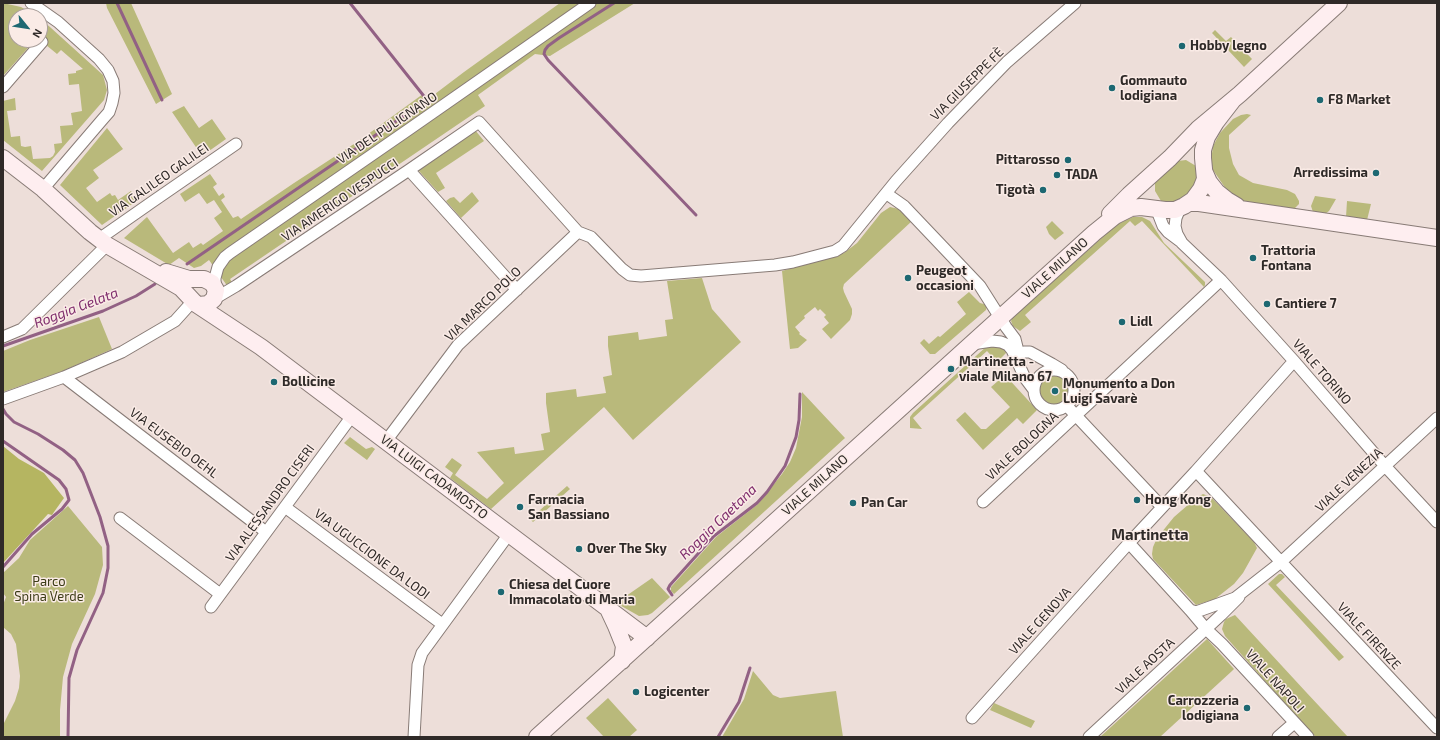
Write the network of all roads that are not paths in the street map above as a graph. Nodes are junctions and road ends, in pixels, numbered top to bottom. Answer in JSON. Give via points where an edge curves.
{"nodes":[{"id":1,"x":32,"y":3,"type":"edge"},
{"id":2,"x":590,"y":3,"type":"edge"},
{"id":3,"x":1075,"y":3,"type":"edge"},
{"id":4,"x":1339,"y":3,"type":"edge"},
{"id":5,"x":37,"y":48,"type":"edge"},
{"id":6,"x":3,"y":87,"type":"edge"},
{"id":7,"x":1233,"y":100,"type":"junction"},
{"id":8,"x":479,"y":122,"type":"joint"},
{"id":9,"x":236,"y":144,"type":"dead end"},
{"id":10,"x":3,"y":158,"type":"edge"},
{"id":11,"x":1170,"y":158,"type":"junction"},
{"id":12,"x":409,"y":170,"type":"junction"},
{"id":13,"x":1204,"y":170,"type":"junction"},
{"id":14,"x":1155,"y":171,"type":"junction"},
{"id":15,"x":43,"y":189,"type":"junction"},
{"id":16,"x":887,"y":194,"type":"junction"},
{"id":17,"x":1184,"y":206,"type":"junction"},
{"id":18,"x":1156,"y":208,"type":"junction"},
{"id":19,"x":1250,"y":211,"type":"junction"},
{"id":20,"x":578,"y":232,"type":"junction"},
{"id":21,"x":1094,"y":233,"type":"junction"},
{"id":22,"x":1437,"y":238,"type":"edge"},
{"id":23,"x":103,"y":242,"type":"junction"},
{"id":24,"x":1182,"y":243,"type":"junction"},
{"id":25,"x":134,"y":260,"type":"junction"},
{"id":26,"x":200,"y":279,"type":"junction"},
{"id":27,"x":1221,"y":280,"type":"junction"},
{"id":28,"x":517,"y":290,"type":"junction"},
{"id":29,"x":214,"y":292,"type":"junction"},
{"id":30,"x":194,"y":301,"type":"junction"},
{"id":31,"x":1000,"y":318,"type":"junction"},
{"id":32,"x":3,"y":337,"type":"edge"},
{"id":33,"x":970,"y":345,"type":"junction"},
{"id":34,"x":261,"y":347,"type":"junction"},
{"id":35,"x":1015,"y":357,"type":"junction"},
{"id":36,"x":1294,"y":361,"type":"junction"},
{"id":37,"x":1062,"y":371,"type":"junction"},
{"id":38,"x":64,"y":377,"type":"junction"},
{"id":39,"x":1034,"y":390,"type":"junction"},
{"id":40,"x":3,"y":399,"type":"edge"},
{"id":41,"x":1067,"y":406,"type":"junction"},
{"id":42,"x":352,"y":416,"type":"junction"},
{"id":43,"x":1076,"y":416,"type":"junction"},
{"id":44,"x":1437,"y":418,"type":"edge"},
{"id":45,"x":386,"y":441,"type":"junction"},
{"id":46,"x":1385,"y":466,"type":"junction"},
{"id":47,"x":1196,"y":471,"type":"junction"},
{"id":48,"x":983,"y":502,"type":"dead end"},
{"id":49,"x":285,"y":507,"type":"junction"},
{"id":50,"x":1162,"y":507,"type":"junction"},
{"id":51,"x":120,"y":518,"type":"dead end"},
{"id":52,"x":1437,"y":522,"type":"edge"},
{"id":53,"x":266,"y":532,"type":"junction"},
{"id":54,"x":509,"y":534,"type":"junction"},
{"id":55,"x":1129,"y":543,"type":"junction"},
{"id":56,"x":1281,"y":562,"type":"junction"},
{"id":57,"x":220,"y":594,"type":"junction"},
{"id":58,"x":1241,"y":594,"type":"junction"},
{"id":59,"x":211,"y":606,"type":"dead end"},
{"id":60,"x":607,"y":608,"type":"junction"},
{"id":61,"x":1190,"y":610,"type":"junction"},
{"id":62,"x":1221,"y":615,"type":"junction"},
{"id":63,"x":442,"y":624,"type":"junction"},
{"id":64,"x":1206,"y":629,"type":"junction"},
{"id":65,"x":647,"y":638,"type":"junction"},
{"id":66,"x":1222,"y":644,"type":"junction"},
{"id":67,"x":622,"y":661,"type":"junction"},
{"id":68,"x":972,"y":718,"type":"dead end"},
{"id":69,"x":1294,"y":723,"type":"junction"},
{"id":70,"x":1437,"y":728,"type":"edge"},
{"id":71,"x":414,"y":737,"type":"edge"},
{"id":72,"x":537,"y":737,"type":"edge"},
{"id":73,"x":1089,"y":737,"type":"edge"},
{"id":74,"x":1278,"y":737,"type":"edge"},
{"id":75,"x":1308,"y":737,"type":"edge"}],
"edges":[{"from":1,"to":15,"type":"street","via":[[58,22],[99,59],[113,81],[114,94],[109,112]]},
{"from":2,"to":29,"type":"street","name":"VIA DEL PULIGNANO","via":[[230,253],[218,267]]},
{"from":3,"to":16,"type":"street","name":"VIA GIUSEPPE FÈ","via":[[1007,62],[921,151]]},
{"from":4,"to":7,"type":"street","name":"VIALE MILANO"},
{"from":5,"to":6,"type":"street"},
{"from":7,"to":11,"type":"street","name":"VIALE MILANO","via":[[1198,129]]},
{"from":7,"to":13,"type":"street","name":"VIALE MILANO","via":[[1208,137],[1203,150]]},
{"from":8,"to":12,"type":"street","name":"VIA AMERIGO VESPUCCI"},
{"from":8,"to":20,"type":"street","name":"VIA GIUSEPPE FÈ"},
{"from":9,"to":23,"type":"street","name":"VIA GALILEO GALILEI"},
{"from":10,"to":15,"type":"street"},
{"from":11,"to":13,"type":"street","via":[[1181,154],[1191,155],[1199,160]]},
{"from":11,"to":14,"type":"street","name":"VIALE MILANO"},
{"from":12,"to":28,"type":"street"},
{"from":12,"to":29,"type":"street","name":"VIA AMERIGO VESPUCCI","via":[[243,281]]},
{"from":13,"to":17,"type":"street","name":"VIALE MILANO","via":[[1205,179],[1201,189],[1197,196]]},
{"from":13,"to":19,"type":"street","via":[[1213,188],[1222,197]]},
{"from":14,"to":18,"type":"street","name":"VIALE MILANO","via":[[1148,191]]},
{"from":14,"to":21,"type":"street","name":"VIALE MILANO","via":[[1119,204]]},
{"from":15,"to":23,"type":"street"},
{"from":16,"to":20,"type":"street","name":"VIA GIUSEPPE FÈ","via":[[843,246],[835,251],[784,264],[635,276],[626,273],[591,237]]},
{"from":16,"to":31,"type":"street","via":[[904,206],[972,276]]},
{"from":17,"to":18,"type":"street","name":"VIALE MILANO","via":[[1165,210]]},
{"from":17,"to":19,"type":"street","via":[[1199,203]]},
{"from":17,"to":24,"type":"street","name":"VIALE TORINO","via":[[1176,218],[1175,226]]},
{"from":18,"to":21,"type":"street","name":"VIALE MILANO","via":[[1136,207],[1126,210]]},
{"from":18,"to":24,"type":"street","name":"VIALE TORINO","via":[[1165,229]]},
{"from":19,"to":22,"type":"street"},
{"from":20,"to":28,"type":"street","name":"VIA MARCO POLO"},
{"from":21,"to":31,"type":"street","name":"VIALE MILANO"},
{"from":23,"to":25,"type":"street"},
{"from":23,"to":32,"type":"street","name":"VIA GALILEO GALILEI","via":[[22,329]]},
{"from":24,"to":27,"type":"street","name":"VIALE TORINO"},
{"from":25,"to":26,"type":"street","via":[[180,277]]},
{"from":25,"to":30,"type":"street","name":"VIA LUIGI CADAMOSTO","via":[[177,285]]},
{"from":26,"to":29,"type":"street","via":[[208,280]]},
{"from":26,"to":30,"type":"street","via":[[190,288]]},
{"from":27,"to":36,"type":"street","name":"VIALE TORINO"},
{"from":27,"to":43,"type":"street","name":"VIALE BOLOGNA"},
{"from":28,"to":45,"type":"street","name":"VIA MARCO POLO","via":[[458,345]]},
{"from":29,"to":30,"type":"street","via":[[208,304]]},
{"from":29,"to":34,"type":"street","name":"VIA LUIGI CADAMOSTO","via":[[223,311]]},
{"from":30,"to":34,"type":"street","name":"VIA LUIGI CADAMOSTO"},
{"from":30,"to":38,"type":"street","via":[[168,326],[122,352]]},
{"from":31,"to":33,"type":"street","name":"VIALE MILANO"},
{"from":31,"to":35,"type":"street","via":[[1016,341]]},
{"from":33,"to":35,"type":"street","via":[[988,341],[1001,342],[1010,347]]},
{"from":33,"to":65,"type":"street","name":"VIALE MILANO"},
{"from":34,"to":42,"type":"street","name":"VIA LUIGI CADAMOSTO"},
{"from":35,"to":37,"type":"street","via":[[1030,352]]},
{"from":35,"to":39,"type":"street"},
{"from":36,"to":46,"type":"street","name":"VIALE TORINO"},
{"from":36,"to":47,"type":"street"},
{"from":37,"to":39,"type":"street","via":[[1056,369],[1043,373],[1038,377]]},
{"from":37,"to":41,"type":"street","via":[[1068,374],[1074,385],[1073,398]]},
{"from":38,"to":40,"type":"street"},
{"from":38,"to":53,"type":"street","name":"VIA EUSEBIO OEHL"},
{"from":39,"to":41,"type":"street","via":[[1035,397],[1044,408],[1057,410]]},
{"from":41,"to":43,"type":"street"},
{"from":42,"to":45,"type":"street","name":"VIA LUIGI CADAMOSTO"},
{"from":42,"to":49,"type":"street","name":"VIA ALESSANDRO CISERI"},
{"from":43,"to":48,"type":"street","name":"VIALE BOLOGNA"},
{"from":43,"to":50,"type":"street"},
{"from":44,"to":46,"type":"street","name":"VIALE VENEZIA"},
{"from":45,"to":54,"type":"street","name":"VIA LUIGI CADAMOSTO"},
{"from":46,"to":52,"type":"street","name":"VIALE TORINO"},
{"from":46,"to":56,"type":"street","name":"VIALE VENEZIA"},
{"from":47,"to":50,"type":"street","name":"VIALE GENOVA"},
{"from":47,"to":56,"type":"street","name":"VIALE FIRENZE"},
{"from":49,"to":53,"type":"street","name":"VIA ALESSANDRO CISERI"},
{"from":49,"to":63,"type":"street","name":"VIA UGUCCIONE DA LODI"},
{"from":50,"to":55,"type":"street","name":"VIALE GENOVA"},
{"from":51,"to":57,"type":"street"},
{"from":53,"to":57,"type":"street","name":"VIA ALESSANDRO CISERI"},
{"from":54,"to":60,"type":"street","name":"VIA LUIGI CADAMOSTO"},
{"from":54,"to":63,"type":"street"},
{"from":55,"to":61,"type":"street","name":"VIALE NAPOLI"},
{"from":55,"to":68,"type":"street","name":"VIALE GENOVA"},
{"from":56,"to":58,"type":"street","name":"VIALE VENEZIA"},
{"from":56,"to":70,"type":"street","name":"VIALE FIRENZE"},
{"from":57,"to":59,"type":"street","name":"VIA ALESSANDRO CISERI"},
{"from":58,"to":61,"type":"street","via":[[1200,612]]},
{"from":58,"to":62,"type":"street","name":"VIALE AOSTA"},
{"from":60,"to":65,"type":"street","name":"VIA LUIGI CADAMOSTO"},
{"from":60,"to":67,"type":"street","name":"VIA LUIGI CADAMOSTO","via":[[624,646]]},
{"from":61,"to":64,"type":"street","name":"VIALE NAPOLI"},
{"from":62,"to":64,"type":"street","name":"VIALE AOSTA"},
{"from":62,"to":66,"type":"street","name":"VIALE NAPOLI","via":[[1216,629]]},
{"from":63,"to":71,"type":"street","via":[[425,647],[418,665]]},
{"from":64,"to":66,"type":"street","name":"VIALE NAPOLI"},
{"from":64,"to":73,"type":"street","name":"VIALE AOSTA"},
{"from":65,"to":67,"type":"street","name":"VIALE MILANO"},
{"from":66,"to":69,"type":"street","name":"VIALE NAPOLI"},
{"from":67,"to":72,"type":"street","name":"VIALE MILANO"},
{"from":69,"to":74,"type":"street"},
{"from":69,"to":75,"type":"street","name":"VIALE NAPOLI"}]}
